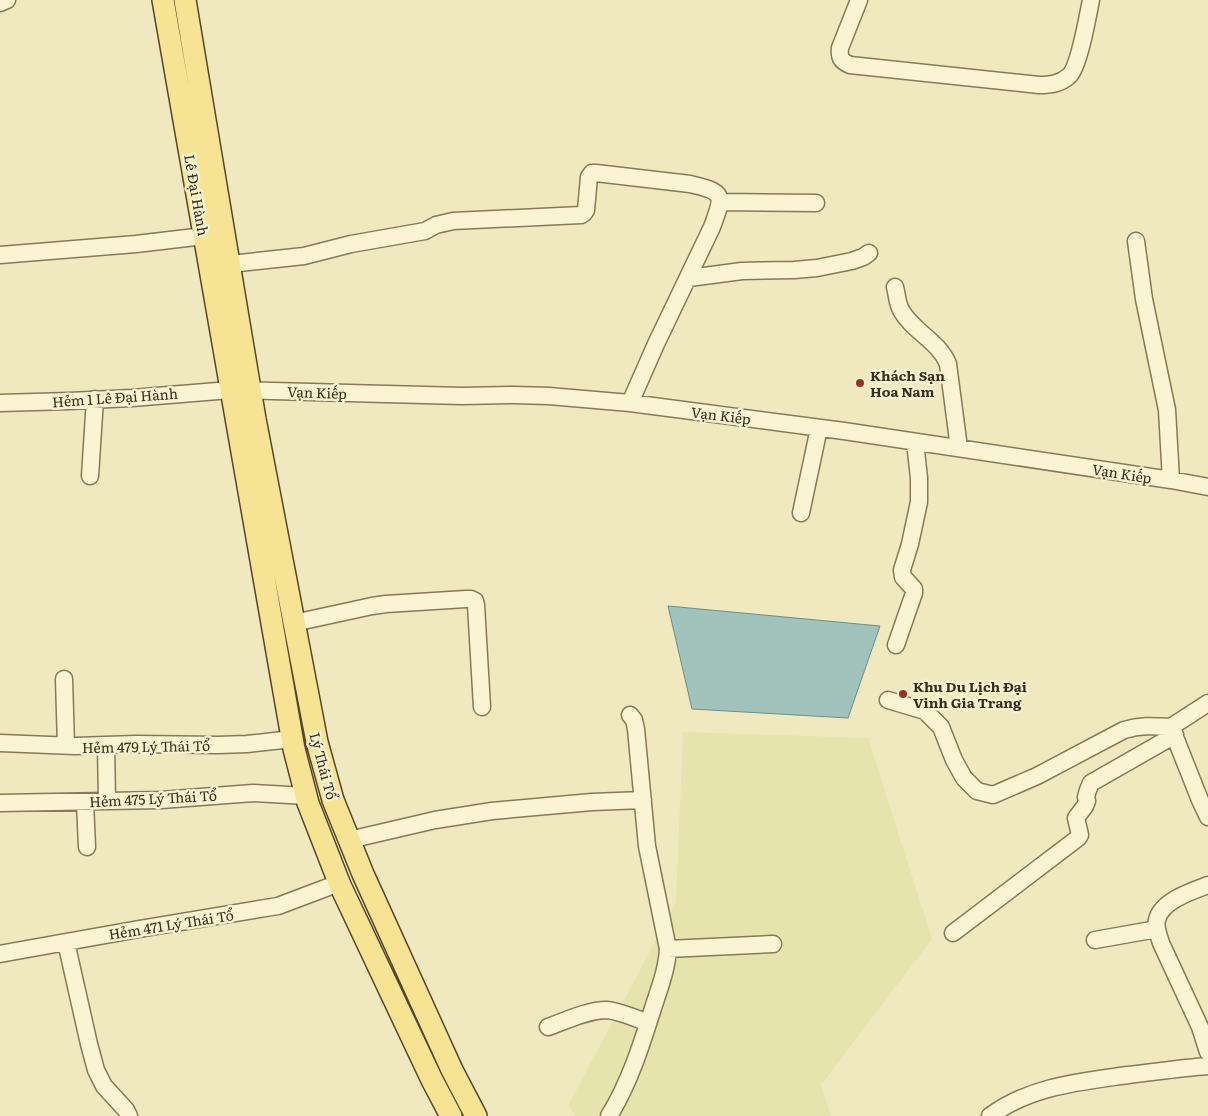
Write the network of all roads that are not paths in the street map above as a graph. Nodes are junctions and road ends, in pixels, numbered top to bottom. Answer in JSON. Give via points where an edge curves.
{"nodes":[{"id":1,"x":6,"y":0,"type":"edge"},
{"id":2,"x":163,"y":0,"type":"edge"},
{"id":3,"x":185,"y":0,"type":"edge"},
{"id":4,"x":859,"y":0,"type":"edge"},
{"id":5,"x":1092,"y":0,"type":"edge"},
{"id":6,"x":0,"y":3,"type":"edge"},
{"id":7,"x":721,"y":202,"type":"junction"},
{"id":8,"x":816,"y":203,"type":"dead end"},
{"id":9,"x":204,"y":236,"type":"junction"},
{"id":10,"x":1136,"y":241,"type":"dead end"},
{"id":11,"x":869,"y":252,"type":"dead end"},
{"id":12,"x":0,"y":255,"type":"edge"},
{"id":13,"x":230,"y":264,"type":"junction"},
{"id":14,"x":689,"y":278,"type":"junction"},
{"id":15,"x":896,"y":287,"type":"dead end"},
{"id":16,"x":241,"y":390,"type":"junction"},
{"id":17,"x":94,"y":399,"type":"junction"},
{"id":18,"x":0,"y":403,"type":"edge"},
{"id":19,"x":630,"y":403,"type":"junction"},
{"id":20,"x":818,"y":428,"type":"junction"},
{"id":21,"x":915,"y":442,"type":"junction"},
{"id":22,"x":959,"y":448,"type":"junction"},
{"id":23,"x":90,"y":476,"type":"dead end"},
{"id":24,"x":1171,"y":480,"type":"junction"},
{"id":25,"x":1208,"y":487,"type":"edge"},
{"id":26,"x":801,"y":513,"type":"dead end"},
{"id":27,"x":294,"y":623,"type":"junction"},
{"id":28,"x":896,"y":646,"type":"dead end"},
{"id":29,"x":64,"y":679,"type":"dead end"},
{"id":30,"x":888,"y":700,"type":"dead end"},
{"id":31,"x":1208,"y":703,"type":"edge"},
{"id":32,"x":482,"y":707,"type":"dead end"},
{"id":33,"x":630,"y":715,"type":"dead end"},
{"id":34,"x":1173,"y":731,"type":"junction"},
{"id":35,"x":292,"y":739,"type":"junction"},
{"id":36,"x":0,"y":744,"type":"edge"},
{"id":37,"x":106,"y":745,"type":"junction"},
{"id":38,"x":66,"y":746,"type":"junction"},
{"id":39,"x":306,"y":796,"type":"junction"},
{"id":40,"x":643,"y":800,"type":"junction"},
{"id":41,"x":107,"y":801,"type":"junction"},
{"id":42,"x":85,"y":802,"type":"junction"},
{"id":43,"x":0,"y":804,"type":"edge"},
{"id":44,"x":1208,"y":817,"type":"edge"},
{"id":45,"x":349,"y":840,"type":"junction"},
{"id":46,"x":87,"y":847,"type":"dead end"},
{"id":47,"x":339,"y":883,"type":"junction"},
{"id":48,"x":1208,"y":885,"type":"edge"},
{"id":49,"x":1157,"y":929,"type":"junction"},
{"id":50,"x":953,"y":933,"type":"dead end"},
{"id":51,"x":1095,"y":940,"type":"dead end"},
{"id":52,"x":66,"y":942,"type":"junction"},
{"id":53,"x":773,"y":944,"type":"dead end"},
{"id":54,"x":668,"y":949,"type":"junction"},
{"id":55,"x":0,"y":954,"type":"edge"},
{"id":56,"x":648,"y":1023,"type":"junction"},
{"id":57,"x":548,"y":1027,"type":"dead end"},
{"id":58,"x":1208,"y":1052,"type":"edge"},
{"id":59,"x":1208,"y":1066,"type":"edge"},
{"id":60,"x":129,"y":1116,"type":"edge"},
{"id":61,"x":451,"y":1116,"type":"edge"},
{"id":62,"x":476,"y":1116,"type":"edge"},
{"id":63,"x":609,"y":1116,"type":"edge"},
{"id":64,"x":990,"y":1116,"type":"edge"}],
"edges":[{"from":1,"to":6,"type":"street"},
{"from":2,"to":9,"type":"main road","name":"Lê Đại Hành"},
{"from":3,"to":13,"type":"main road","name":"Lê Đại Hành"},
{"from":4,"to":5,"type":"street","via":[[840,48],[839,55],[844,63],[1039,85],[1060,83],[1072,73]]},
{"from":7,"to":8,"type":"street"},
{"from":7,"to":13,"type":"street","via":[[716,192],[690,184],[596,172],[590,177],[584,214],[453,221],[425,231],[304,256]]},
{"from":7,"to":14,"type":"street"},
{"from":9,"to":12,"type":"street"},
{"from":9,"to":16,"type":"main road","name":"Lê Đại Hành"},
{"from":10,"to":24,"type":"street","via":[[1144,299],[1167,410]]},
{"from":11,"to":14,"type":"street","via":[[863,258],[817,268],[742,271]]},
{"from":13,"to":16,"type":"main road","name":"Lê Đại Hành"},
{"from":14,"to":19,"type":"street"},
{"from":15,"to":22,"type":"street","via":[[905,317],[942,352],[948,364]]},
{"from":16,"to":17,"type":"street","name":"Hẻm 1 Lê Đại Hành"},
{"from":16,"to":19,"type":"street","name":"Vạn Kiếp","via":[[550,396]]},
{"from":16,"to":27,"type":"main road","name":"Lý Thái Tổ","via":[[257,428]]},
{"from":16,"to":35,"type":"main road","name":"Lý Thái Tổ"},
{"from":17,"to":18,"type":"street","name":"Hẻm 1 Lê Đại Hành"},
{"from":17,"to":23,"type":"street"},
{"from":19,"to":20,"type":"street","name":"Vạn Kiếp"},
{"from":20,"to":21,"type":"street","name":"Vạn Kiếp"},
{"from":20,"to":26,"type":"street"},
{"from":21,"to":22,"type":"street","name":"Vạn Kiếp"},
{"from":21,"to":28,"type":"street","via":[[918,510],[902,570],[914,593]]},
{"from":22,"to":24,"type":"street","name":"Vạn Kiếp"},
{"from":24,"to":25,"type":"street","name":"Vạn Kiếp"},
{"from":27,"to":32,"type":"street","via":[[372,606],[471,599],[476,605]]},
{"from":27,"to":45,"type":"main road","name":"Lý Thái Tổ","via":[[317,742],[333,800]]},
{"from":29,"to":38,"type":"street"},
{"from":30,"to":34,"type":"street","via":[[925,711],[941,728],[964,778],[976,792],[993,795],[1037,776],[1124,730],[1148,725]]},
{"from":31,"to":34,"type":"street"},
{"from":33,"to":40,"type":"street","via":[[636,729]]},
{"from":34,"to":44,"type":"street"},
{"from":34,"to":50,"type":"street","via":[[1091,783],[1087,801],[1076,818],[1078,838]]},
{"from":35,"to":37,"type":"street","name":"Hẻm 479 Lý Thái Tổ","via":[[247,744]]},
{"from":35,"to":39,"type":"main road","name":"Lý Thái Tổ"},
{"from":36,"to":38,"type":"street","name":"Hẻm 479 Lý Thái Tổ"},
{"from":37,"to":38,"type":"street","name":"Hẻm 479 Lý Thái Tổ"},
{"from":37,"to":41,"type":"street"},
{"from":39,"to":41,"type":"street","name":"Hẻm 475 Lý Thái Tổ","via":[[253,793]]},
{"from":39,"to":47,"type":"main road","name":"Lý Thái Tổ"},
{"from":40,"to":45,"type":"street","via":[[492,811]]},
{"from":40,"to":54,"type":"street","via":[[647,846]]},
{"from":41,"to":42,"type":"street","name":"Hẻm 475 Lý Thái Tổ"},
{"from":42,"to":43,"type":"street","name":"Hẻm 475 Lý Thái Tổ"},
{"from":42,"to":46,"type":"street"},
{"from":45,"to":62,"type":"main road","name":"Lý Thái Tổ"},
{"from":47,"to":52,"type":"street","name":"Hẻm 471 Lý Thái Tổ","via":[[278,906]]},
{"from":47,"to":61,"type":"main road","name":"Lý Thái Tổ"},
{"from":48,"to":49,"type":"street","via":[[1164,906],[1157,920]]},
{"from":49,"to":51,"type":"street"},
{"from":49,"to":58,"type":"street"},
{"from":52,"to":55,"type":"street","name":"Hẻm 471 Lý Thái Tổ"},
{"from":52,"to":60,"type":"street","via":[[96,1070],[104,1086]]},
{"from":53,"to":54,"type":"street"},
{"from":54,"to":56,"type":"street"},
{"from":56,"to":57,"type":"street","via":[[599,1010]]},
{"from":56,"to":63,"type":"street","via":[[631,1072]]},
{"from":59,"to":64,"type":"street","via":[[1069,1083],[1035,1092]]}]}
